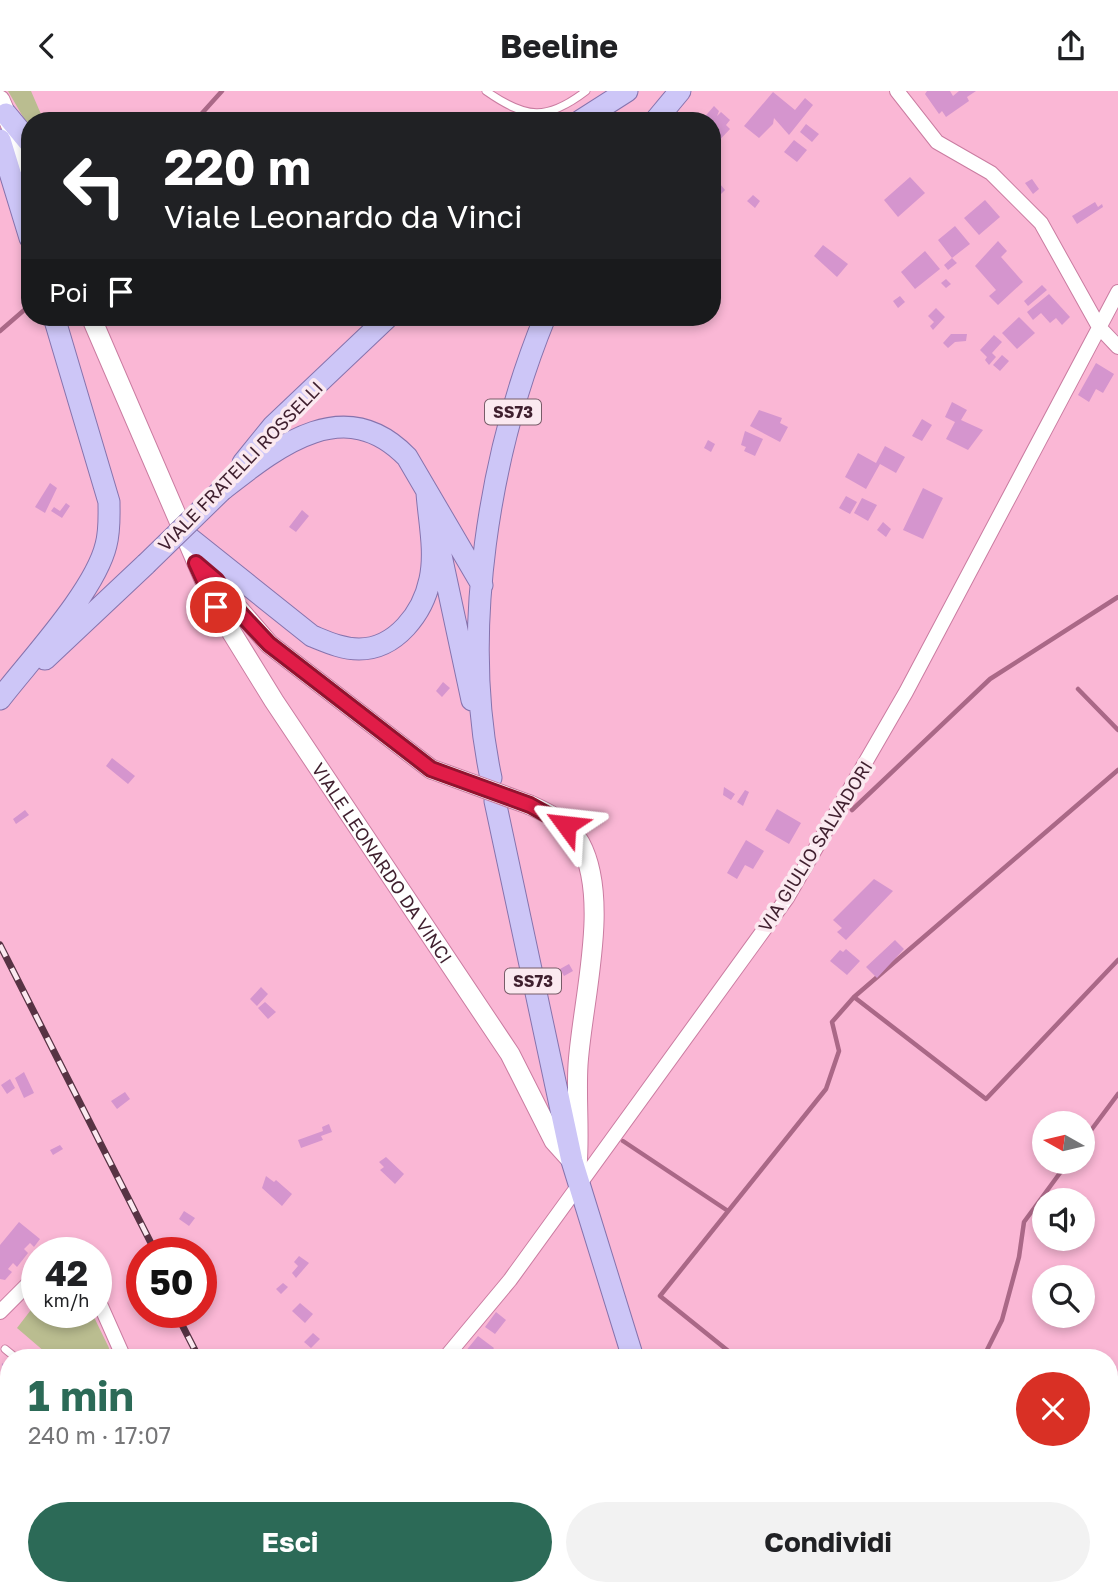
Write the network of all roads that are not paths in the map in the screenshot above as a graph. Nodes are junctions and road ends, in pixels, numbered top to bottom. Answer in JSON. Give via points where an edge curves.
{"nodes":[{"id":1,"x":486,"y":91,"type":"edge"},
{"id":2,"x":586,"y":91,"type":"edge"},
{"id":3,"x":627,"y":91,"type":"edge"},
{"id":4,"x":680,"y":91,"type":"edge"},
{"id":5,"x":897,"y":91,"type":"edge"},
{"id":6,"x":3,"y":107,"type":"edge"},
{"id":7,"x":525,"y":112,"type":"edge"},
{"id":8,"x":553,"y":112,"type":"edge"},
{"id":9,"x":594,"y":112,"type":"edge"},
{"id":10,"x":606,"y":112,"type":"edge"},
{"id":11,"x":662,"y":112,"type":"edge"},
{"id":12,"x":21,"y":131,"type":"edge"},
{"id":13,"x":0,"y":140,"type":"edge"},
{"id":14,"x":21,"y":150,"type":"edge"},
{"id":15,"x":21,"y":209,"type":"edge"},
{"id":16,"x":1118,"y":292,"type":"edge"},
{"id":17,"x":57,"y":326,"type":"edge"},
{"id":18,"x":95,"y":326,"type":"edge"},
{"id":19,"x":379,"y":326,"type":"edge"},
{"id":20,"x":542,"y":326,"type":"edge"},
{"id":21,"x":1099,"y":327,"type":"junction"},
{"id":22,"x":1118,"y":347,"type":"edge"},
{"id":23,"x":222,"y":490,"type":"junction"},
{"id":24,"x":427,"y":493,"type":"junction"},
{"id":25,"x":183,"y":533,"type":"junction"},
{"id":26,"x":196,"y":563,"type":"junction"},
{"id":27,"x":447,"y":582,"type":"junction"},
{"id":28,"x":482,"y":585,"type":"junction"},
{"id":29,"x":0,"y":700,"type":"edge"},
{"id":30,"x":485,"y":749,"type":"junction"},
{"id":31,"x":491,"y":778,"type":"dead end"},
{"id":32,"x":495,"y":801,"type":"dead end"},
{"id":33,"x":576,"y":1174,"type":"junction"},
{"id":34,"x":21,"y":1291,"type":"edge"},
{"id":35,"x":0,"y":1312,"type":"edge"},
{"id":36,"x":111,"y":1328,"type":"edge"},
{"id":37,"x":120,"y":1349,"type":"edge"},
{"id":38,"x":452,"y":1349,"type":"edge"},
{"id":39,"x":630,"y":1349,"type":"edge"}],
"edges":[{"from":1,"to":7,"type":"lane"},
{"from":2,"to":8,"type":"lane"},
{"from":3,"to":9,"type":"main road"},
{"from":3,"to":10,"type":"main road"},
{"from":4,"to":11,"type":"main road"},
{"from":5,"to":21,"type":"street","via":[[937,142],[991,173],[1041,223]]},
{"from":6,"to":12,"type":"main road"},
{"from":6,"to":14,"type":"main road"},
{"from":13,"to":15,"type":"main road"},
{"from":16,"to":21,"type":"street","name":"VIA GIULIO SALVADORI"},
{"from":17,"to":29,"type":"main road","via":[[109,502],[106,547],[61,622]]},
{"from":18,"to":25,"type":"main road","name":"VIALE LEONARDO DA VINCI"},
{"from":19,"to":23,"type":"main road","name":"VIALE FRATELLI ROSSELLI","via":[[273,426]]},
{"from":20,"to":28,"type":"main road","number":"SS73","via":[[502,456]]},
{"from":21,"to":22,"type":"street"},
{"from":21,"to":33,"type":"street","name":"VIA GIULIO SALVADORI","via":[[830,828],[787,898]]},
{"from":23,"to":24,"type":"main road","via":[[292,439],[335,428],[374,434],[397,447],[418,472]]},
{"from":23,"to":29,"type":"main road","name":"VIALE FRATELLI ROSSELLI","bridge":true},
{"from":24,"to":25,"type":"main road","via":[[431,566],[424,600],[411,623],[387,642],[360,649],[312,636]]},
{"from":24,"to":27,"type":"main road"},
{"from":24,"to":28,"type":"main road"},
{"from":25,"to":26,"type":"main road","name":"VIALE LEONARDO DA VINCI"},
{"from":26,"to":33,"type":"main road","name":"VIALE LEONARDO DA VINCI","via":[[244,655],[510,1054]]},
{"from":26,"to":33,"type":"main road","name":"VIALE LEONARDO DA VINCI","bridge":true,"via":[[269,644],[431,769],[530,805],[566,825],[580,842],[596,900],[578,1067]]},
{"from":27,"to":28,"type":"main road","via":[[465,589]]},
{"from":27,"to":30,"type":"main road"},
{"from":28,"to":30,"type":"main road","number":"SS73"},
{"from":30,"to":31,"type":"main road","number":"SS73"},
{"from":32,"to":33,"type":"main road","number":"SS73"},
{"from":33,"to":38,"type":"street","name":"VIA GIULIO SALVADORI","via":[[510,1280]]},
{"from":33,"to":39,"type":"main road","number":"SS73"},
{"from":34,"to":35,"type":"street"},
{"from":36,"to":37,"type":"street"}]}
